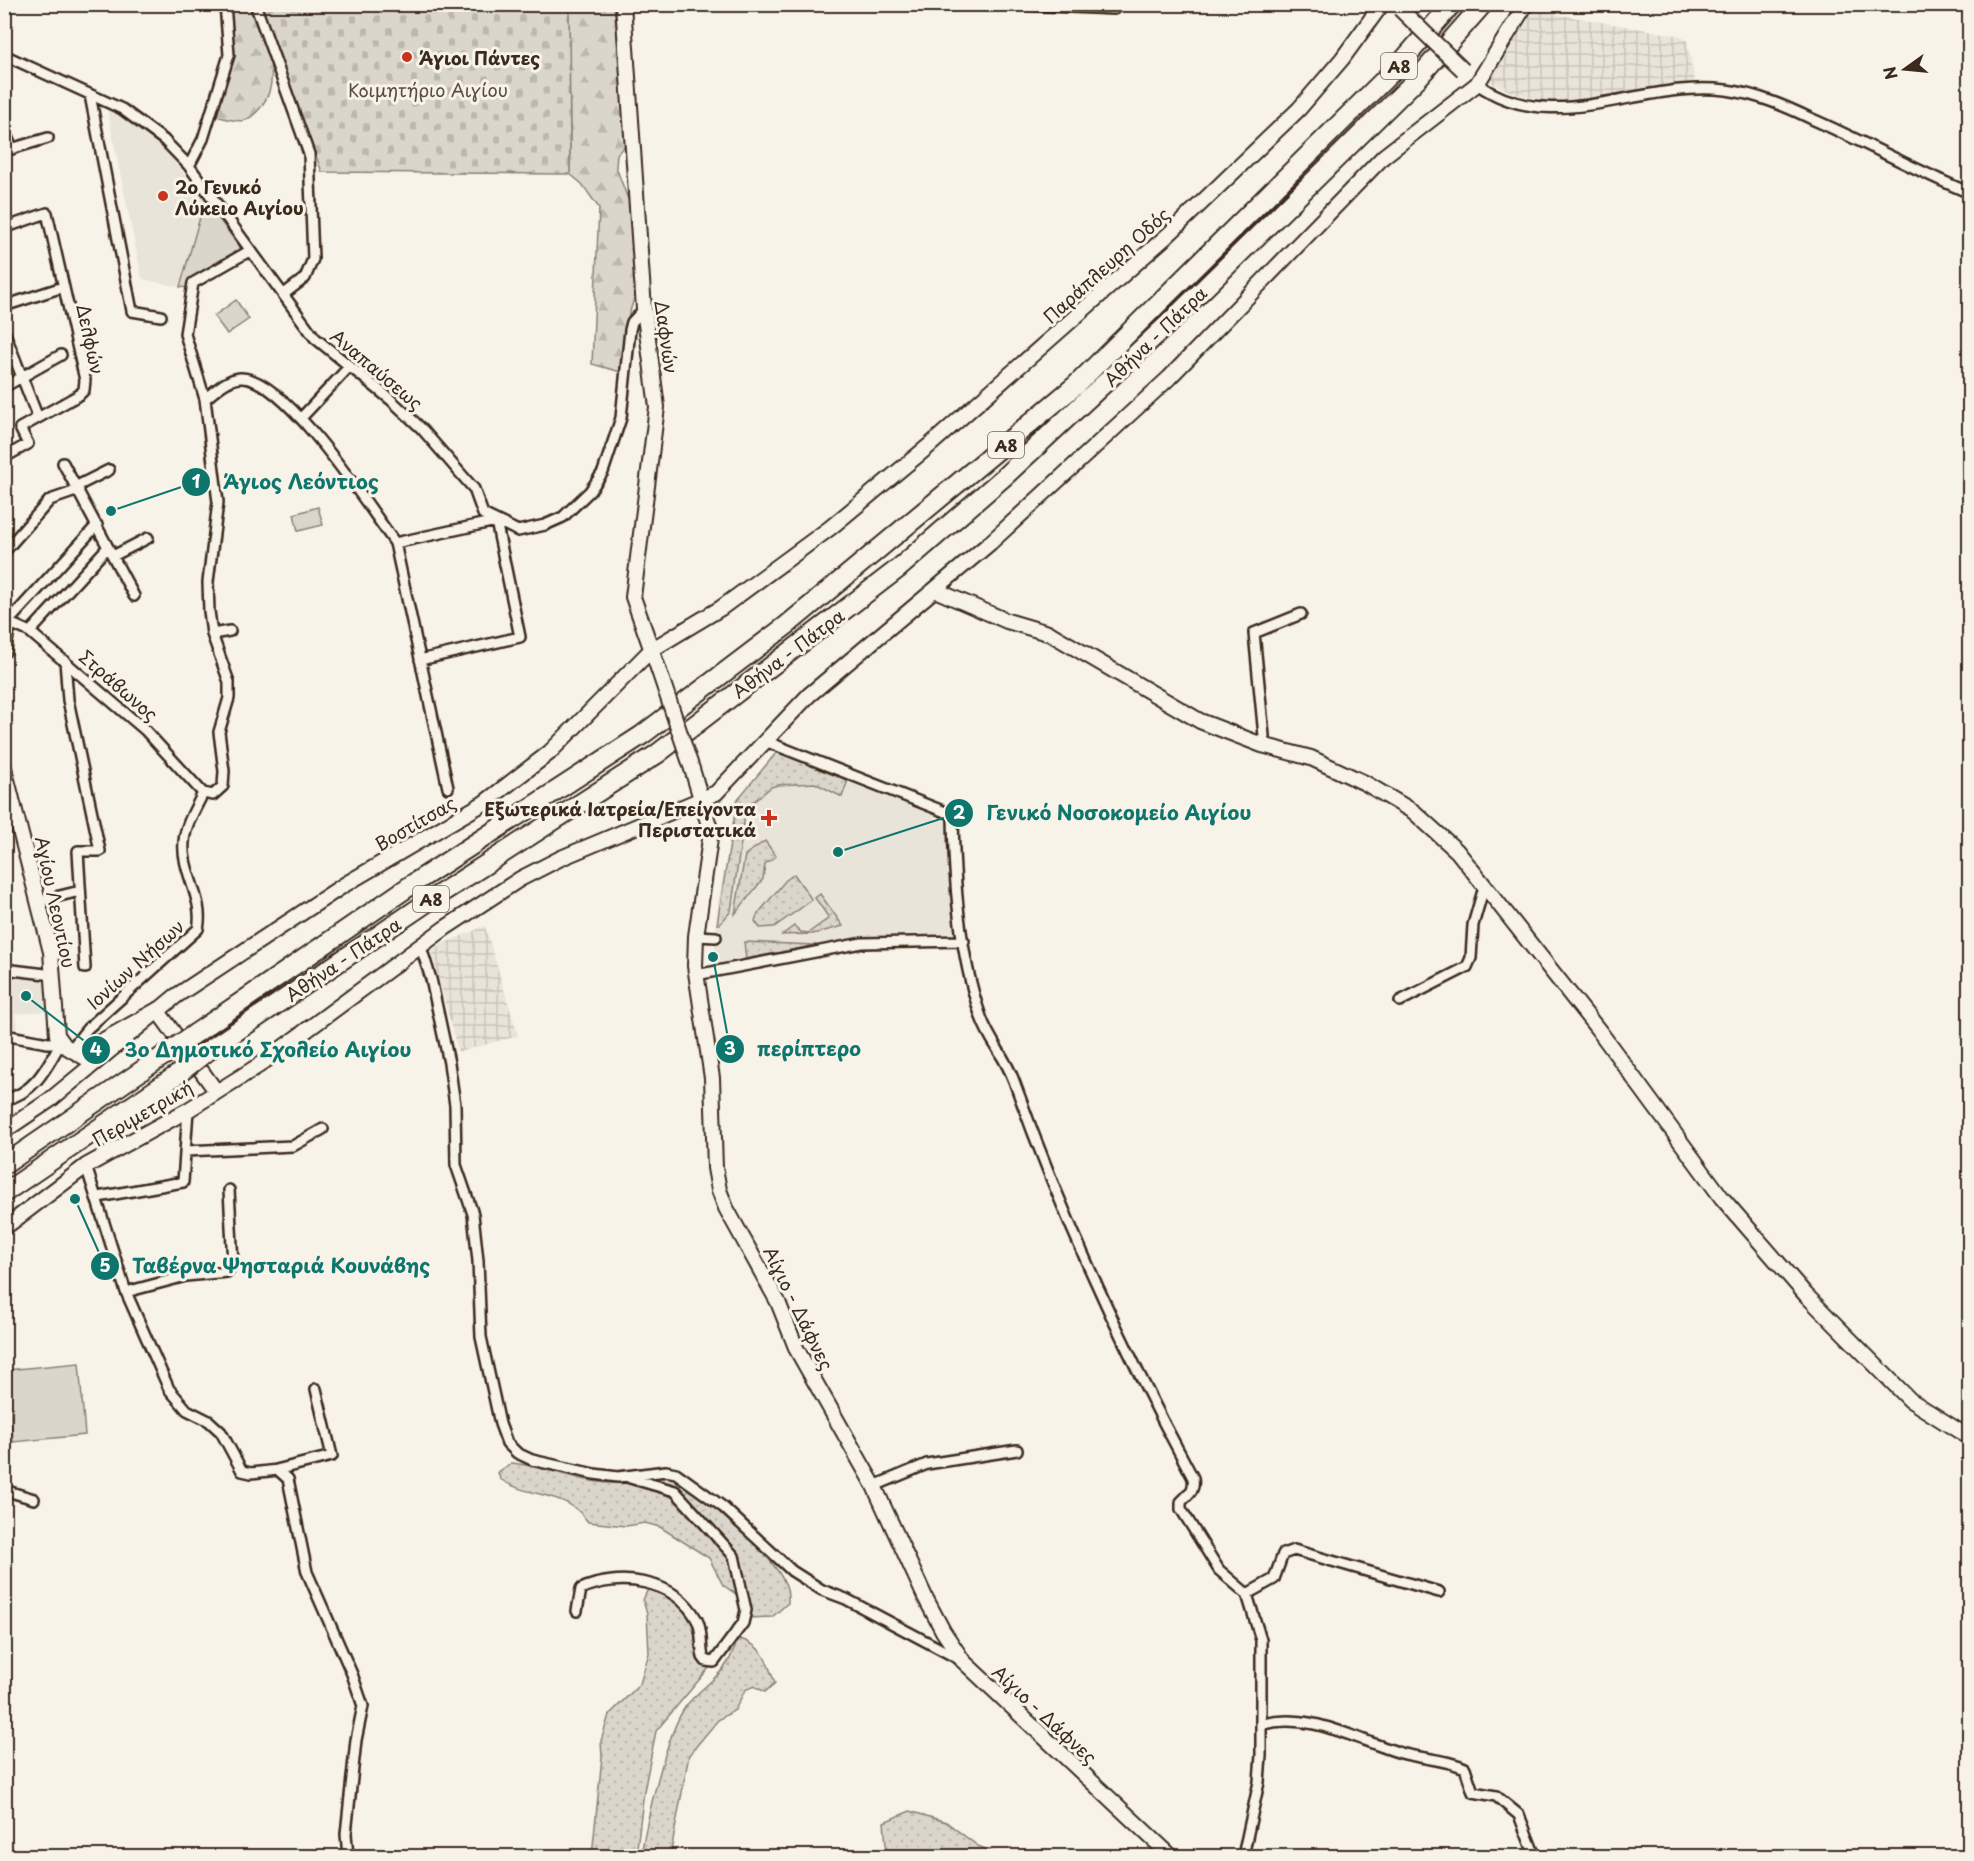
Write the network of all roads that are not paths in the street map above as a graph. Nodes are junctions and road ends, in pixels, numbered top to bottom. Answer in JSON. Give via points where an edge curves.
{"nodes":[{"id":1,"x":225,"y":4,"type":"edge"},
{"id":2,"x":255,"y":4,"type":"edge"},
{"id":3,"x":623,"y":4,"type":"edge"},
{"id":4,"x":1001,"y":4,"type":"edge"},
{"id":5,"x":1382,"y":4,"type":"edge"},
{"id":6,"x":1452,"y":4,"type":"edge"},
{"id":7,"x":1483,"y":4,"type":"edge"},
{"id":8,"x":1526,"y":4,"type":"edge"},
{"id":9,"x":1115,"y":7,"type":"edge"},
{"id":10,"x":1398,"y":7,"type":"edge"},
{"id":11,"x":4,"y":55,"type":"edge"},
{"id":12,"x":1477,"y":84,"type":"junction"},
{"id":13,"x":90,"y":95,"type":"junction"},
{"id":14,"x":4,"y":129,"type":"edge"},
{"id":15,"x":48,"y":138,"type":"dead end"},
{"id":16,"x":8,"y":150,"type":"edge"},
{"id":17,"x":189,"y":166,"type":"junction"},
{"id":18,"x":1970,"y":193,"type":"edge"},
{"id":19,"x":4,"y":228,"type":"edge"},
{"id":20,"x":251,"y":250,"type":"junction"},
{"id":21,"x":63,"y":287,"type":"junction"},
{"id":22,"x":284,"y":294,"type":"junction"},
{"id":23,"x":4,"y":306,"type":"edge"},
{"id":24,"x":644,"y":309,"type":"junction"},
{"id":25,"x":161,"y":316,"type":"dead end"},
{"id":26,"x":4,"y":332,"type":"edge"},
{"id":27,"x":61,"y":355,"type":"dead end"},
{"id":28,"x":349,"y":367,"type":"junction"},
{"id":29,"x":22,"y":377,"type":"junction"},
{"id":30,"x":4,"y":387,"type":"edge"},
{"id":31,"x":205,"y":399,"type":"junction"},
{"id":32,"x":302,"y":417,"type":"junction"},
{"id":33,"x":38,"y":418,"type":"junction"},
{"id":34,"x":5,"y":457,"type":"edge"},
{"id":35,"x":63,"y":464,"type":"dead end"},
{"id":36,"x":109,"y":470,"type":"dead end"},
{"id":37,"x":78,"y":488,"type":"junction"},
{"id":38,"x":496,"y":521,"type":"junction"},
{"id":39,"x":97,"y":525,"type":"junction"},
{"id":40,"x":830,"y":528,"type":"joint"},
{"id":41,"x":148,"y":538,"type":"dead end"},
{"id":42,"x":395,"y":543,"type":"junction"},
{"id":43,"x":108,"y":547,"type":"junction"},
{"id":44,"x":4,"y":552,"type":"edge"},
{"id":45,"x":113,"y":556,"type":"junction"},
{"id":46,"x":935,"y":590,"type":"junction"},
{"id":47,"x":134,"y":596,"type":"dead end"},
{"id":48,"x":1301,"y":614,"type":"dead end"},
{"id":49,"x":6,"y":618,"type":"edge"},
{"id":50,"x":230,"y":631,"type":"dead end"},
{"id":51,"x":30,"y":632,"type":"junction"},
{"id":52,"x":212,"y":634,"type":"junction"},
{"id":53,"x":4,"y":650,"type":"edge"},
{"id":54,"x":651,"y":650,"type":"junction"},
{"id":55,"x":420,"y":660,"type":"junction"},
{"id":56,"x":65,"y":661,"type":"junction"},
{"id":57,"x":658,"y":668,"type":"joint"},
{"id":58,"x":765,"y":741,"type":"junction"},
{"id":59,"x":1262,"y":745,"type":"junction"},
{"id":60,"x":4,"y":768,"type":"edge"},
{"id":61,"x":448,"y":788,"type":"dead end"},
{"id":62,"x":203,"y":793,"type":"junction"},
{"id":63,"x":702,"y":800,"type":"junction"},
{"id":64,"x":1485,"y":887,"type":"junction"},
{"id":65,"x":80,"y":891,"type":"junction"},
{"id":66,"x":39,"y":901,"type":"junction"},
{"id":67,"x":696,"y":936,"type":"junction"},
{"id":68,"x":716,"y":937,"type":"dead end"},
{"id":69,"x":964,"y":941,"type":"junction"},
{"id":70,"x":421,"y":947,"type":"junction"},
{"id":71,"x":4,"y":956,"type":"edge"},
{"id":72,"x":85,"y":968,"type":"dead end"},
{"id":73,"x":5,"y":969,"type":"edge"},
{"id":74,"x":54,"y":975,"type":"junction"},
{"id":75,"x":696,"y":975,"type":"junction"},
{"id":76,"x":1400,"y":1001,"type":"dead end"},
{"id":77,"x":157,"y":1010,"type":"junction"},
{"id":78,"x":4,"y":1035,"type":"edge"},
{"id":79,"x":69,"y":1047,"type":"junction"},
{"id":80,"x":94,"y":1063,"type":"junction"},
{"id":81,"x":216,"y":1090,"type":"junction"},
{"id":82,"x":4,"y":1100,"type":"edge"},
{"id":83,"x":188,"y":1110,"type":"junction"},
{"id":84,"x":323,"y":1129,"type":"dead end"},
{"id":85,"x":4,"y":1131,"type":"edge"},
{"id":86,"x":185,"y":1151,"type":"junction"},
{"id":87,"x":4,"y":1165,"type":"edge"},
{"id":88,"x":86,"y":1166,"type":"junction"},
{"id":89,"x":229,"y":1190,"type":"dead end"},
{"id":90,"x":4,"y":1193,"type":"edge"},
{"id":91,"x":98,"y":1197,"type":"junction"},
{"id":92,"x":4,"y":1228,"type":"edge"},
{"id":93,"x":126,"y":1292,"type":"junction"},
{"id":94,"x":316,"y":1389,"type":"dead end"},
{"id":95,"x":1970,"y":1438,"type":"edge"},
{"id":96,"x":1017,"y":1450,"type":"dead end"},
{"id":97,"x":276,"y":1470,"type":"junction"},
{"id":98,"x":628,"y":1477,"type":"junction"},
{"id":99,"x":874,"y":1486,"type":"junction"},
{"id":100,"x":4,"y":1490,"type":"edge"},
{"id":101,"x":34,"y":1499,"type":"dead end"},
{"id":102,"x":1439,"y":1592,"type":"dead end"},
{"id":103,"x":1247,"y":1594,"type":"junction"},
{"id":104,"x":577,"y":1611,"type":"dead end"},
{"id":105,"x":963,"y":1662,"type":"junction"},
{"id":106,"x":1263,"y":1724,"type":"junction"},
{"id":107,"x":348,"y":1857,"type":"edge"},
{"id":108,"x":1171,"y":1857,"type":"edge"},
{"id":109,"x":1243,"y":1857,"type":"edge"},
{"id":110,"x":1535,"y":1857,"type":"edge"}],
"edges":[{"from":1,"to":17,"type":"street","via":[[228,55],[203,140]]},
{"from":2,"to":22,"type":"street","via":[[309,154],[313,259],[305,278]]},
{"from":3,"to":24,"type":"street","name":"Δαφνών"},
{"from":4,"to":9,"type":"street"},
{"from":5,"to":40,"type":"street","name":"Παράπλευρη Οδός","via":[[1299,109],[1168,236]]},
{"from":6,"to":87,"type":"highway","name":"Αθήνα - Πάτρα","number":"Α8","bridge":true,"via":[[1399,65],[1076,385],[786,625],[642,735],[417,881]]},
{"from":7,"to":90,"type":"highway","name":"Αθήνα - Πάτρα","number":"Α8","bridge":true,"via":[[1419,78],[1169,323],[1014,468],[899,568],[657,754],[432,899]]},
{"from":8,"to":12,"type":"street"},
{"from":10,"to":12,"type":"street","bridge":true},
{"from":11,"to":13,"type":"street","name":"Αναπαύσεως"},
{"from":12,"to":18,"type":"street","via":[[1512,102],[1550,109],[1690,89],[1744,93],[1821,123]]},
{"from":12,"to":46,"type":"street","name":"Περιμετρική","via":[[1384,156],[1169,378]]},
{"from":13,"to":17,"type":"street","name":"Αναπαύσεως","via":[[134,116]]},
{"from":13,"to":25,"type":"street","via":[[132,311]]},
{"from":14,"to":16,"type":"street"},
{"from":15,"to":16,"type":"street"},
{"from":17,"to":20,"type":"street","name":"Αναπαύσεως"},
{"from":19,"to":21,"type":"street","name":"Δελφών","via":[[47,213]]},
{"from":20,"to":22,"type":"street","name":"Αναπαύσεως"},
{"from":20,"to":31,"type":"street","via":[[193,284],[185,334]]},
{"from":21,"to":23,"type":"street"},
{"from":21,"to":33,"type":"street","name":"Δελφών","via":[[84,390]]},
{"from":22,"to":28,"type":"street","name":"Αναπαύσεως","via":[[315,338]]},
{"from":24,"to":38,"type":"street","via":[[632,322],[621,418],[603,472],[563,518],[518,531]]},
{"from":24,"to":54,"type":"street","name":"Δαφνών","via":[[657,407],[633,595]]},
{"from":26,"to":29,"type":"street"},
{"from":27,"to":29,"type":"street"},
{"from":28,"to":32,"type":"street"},
{"from":28,"to":38,"type":"street","name":"Αναπαύσεως","via":[[422,429],[474,489],[483,514]]},
{"from":29,"to":30,"type":"street"},
{"from":29,"to":33,"type":"street"},
{"from":31,"to":32,"type":"street","via":[[229,381],[247,378],[269,388]]},
{"from":31,"to":52,"type":"street","via":[[218,502],[208,582]]},
{"from":32,"to":42,"type":"street"},
{"from":33,"to":34,"type":"street","name":"Δελφών","via":[[20,428],[28,444]]},
{"from":35,"to":37,"type":"street"},
{"from":36,"to":37,"type":"street"},
{"from":37,"to":39,"type":"street"},
{"from":37,"to":44,"type":"street","via":[[50,500]]},
{"from":38,"to":42,"type":"street"},
{"from":38,"to":55,"type":"street","via":[[520,637]]},
{"from":39,"to":43,"type":"street"},
{"from":39,"to":49,"type":"street"},
{"from":40,"to":54,"type":"street","name":"Βοστίτσας","via":[[721,608]]},
{"from":41,"to":45,"type":"street"},
{"from":42,"to":55,"type":"street"},
{"from":43,"to":45,"type":"street"},
{"from":43,"to":51,"type":"street"},
{"from":45,"to":47,"type":"street"},
{"from":46,"to":58,"type":"street","name":"Περιμετρική","via":[[832,674]]},
{"from":46,"to":59,"type":"street","via":[[1007,621],[1051,634],[1200,721]]},
{"from":48,"to":59,"type":"street","via":[[1254,633]]},
{"from":49,"to":51,"type":"street","name":"Στράβωνος"},
{"from":49,"to":53,"type":"street"},
{"from":50,"to":52,"type":"street"},
{"from":51,"to":56,"type":"street","name":"Στράβωνος"},
{"from":52,"to":62,"type":"street","via":[[229,682],[229,698],[219,732],[225,778],[217,793]]},
{"from":54,"to":57,"type":"street","name":"Δαφνών"},
{"from":54,"to":77,"type":"street","name":"Βοστίτσας","via":[[549,753],[492,797],[334,891]]},
{"from":55,"to":61,"type":"street"},
{"from":56,"to":62,"type":"street","name":"Στράβωνος","via":[[145,730]]},
{"from":56,"to":65,"type":"street","via":[[68,700],[100,851],[78,851]]},
{"from":57,"to":63,"type":"street","name":"Αίγιο - Δάφνες","bridge":true},
{"from":58,"to":63,"type":"street","name":"Περιμετρική","via":[[729,781]]},
{"from":58,"to":69,"type":"street","via":[[953,815],[954,871]]},
{"from":59,"to":64,"type":"street","via":[[1311,758],[1414,812],[1457,852]]},
{"from":60,"to":66,"type":"street","name":"Αγίου Λεοντίου"},
{"from":62,"to":79,"type":"street","name":"Ιονίων Νήσων","via":[[184,844],[200,910],[198,930]]},
{"from":63,"to":67,"type":"street","name":"Αίγιο - Δάφνες","via":[[711,832]]},
{"from":63,"to":70,"type":"street","name":"Περιμετρική","via":[[520,879]]},
{"from":64,"to":76,"type":"street","via":[[1473,925],[1467,967]]},
{"from":64,"to":95,"type":"street","via":[[1600,1032],[1722,1198],[1806,1295],[1910,1400]]},
{"from":65,"to":66,"type":"street"},
{"from":65,"to":72,"type":"street"},
{"from":66,"to":74,"type":"street","name":"Αγίου Λεοντίου"},
{"from":67,"to":68,"type":"street"},
{"from":67,"to":75,"type":"street","name":"Αίγιο - Δάφνες"},
{"from":69,"to":75,"type":"street","via":[[862,943]]},
{"from":69,"to":103,"type":"street","via":[[984,1027],[1012,1074],[1043,1164],[1094,1283],[1192,1478],[1194,1486],[1181,1502],[1181,1509],[1220,1570]]},
{"from":70,"to":81,"type":"street","name":"Περιμετρική","via":[[307,1032]]},
{"from":70,"to":98,"type":"street","via":[[449,1063],[455,1105],[456,1165],[472,1214],[478,1261],[481,1337],[507,1443],[532,1460]]},
{"from":71,"to":73,"type":"street"},
{"from":73,"to":74,"type":"street"},
{"from":74,"to":79,"type":"street","name":"Αγίου Λεοντίου","via":[[56,1032]]},
{"from":75,"to":99,"type":"street","name":"Αίγιο - Δάφνες","via":[[712,1078],[716,1175],[723,1201],[778,1302],[797,1350]]},
{"from":77,"to":79,"type":"street","via":[[91,1047]]},
{"from":77,"to":80,"type":"street","name":"Βοστίτσας"},
{"from":77,"to":81,"type":"street"},
{"from":78,"to":79,"type":"street"},
{"from":79,"to":80,"type":"street"},
{"from":79,"to":82,"type":"street","name":"Ιονίων Νήσων","via":[[36,1082],[21,1094]]},
{"from":80,"to":85,"type":"street","name":"Βοστίτσας"},
{"from":81,"to":83,"type":"street","name":"Περιμετρική"},
{"from":83,"to":86,"type":"street"},
{"from":83,"to":88,"type":"street","name":"Περιμετρική"},
{"from":84,"to":86,"type":"street","via":[[293,1146]]},
{"from":86,"to":91,"type":"street","via":[[183,1182]]},
{"from":88,"to":91,"type":"street"},
{"from":88,"to":92,"type":"street","name":"Περιμετρική"},
{"from":89,"to":93,"type":"street","via":[[233,1264],[227,1272],[186,1276]]},
{"from":91,"to":93,"type":"street"},
{"from":93,"to":97,"type":"street","via":[[173,1396],[190,1413],[218,1428],[242,1471]]},
{"from":94,"to":97,"type":"street","via":[[332,1456]]},
{"from":96,"to":99,"type":"street","via":[[927,1464]]},
{"from":97,"to":107,"type":"street","via":[[284,1473],[288,1481],[307,1572],[363,1706],[346,1834]]},
{"from":98,"to":104,"type":"street","via":[[675,1491],[734,1556],[746,1610],[743,1623],[714,1662],[703,1657],[698,1622],[692,1612],[655,1585],[629,1580],[600,1581],[581,1589]]},
{"from":98,"to":105,"type":"street","via":[[676,1473],[723,1507],[792,1571]]},
{"from":99,"to":105,"type":"street","name":"Αίγιο - Δάφνες","via":[[925,1596]]},
{"from":100,"to":101,"type":"street"},
{"from":102,"to":103,"type":"street","via":[[1294,1550],[1283,1554],[1274,1579]]},
{"from":103,"to":106,"type":"street","via":[[1261,1640]]},
{"from":105,"to":108,"type":"street","name":"Αίγιο - Δάφνες"},
{"from":106,"to":109,"type":"street","via":[[1259,1782]]},
{"from":106,"to":110,"type":"street","via":[[1278,1720],[1323,1726],[1404,1754],[1465,1768],[1473,1792],[1496,1796],[1519,1815]]}]}
